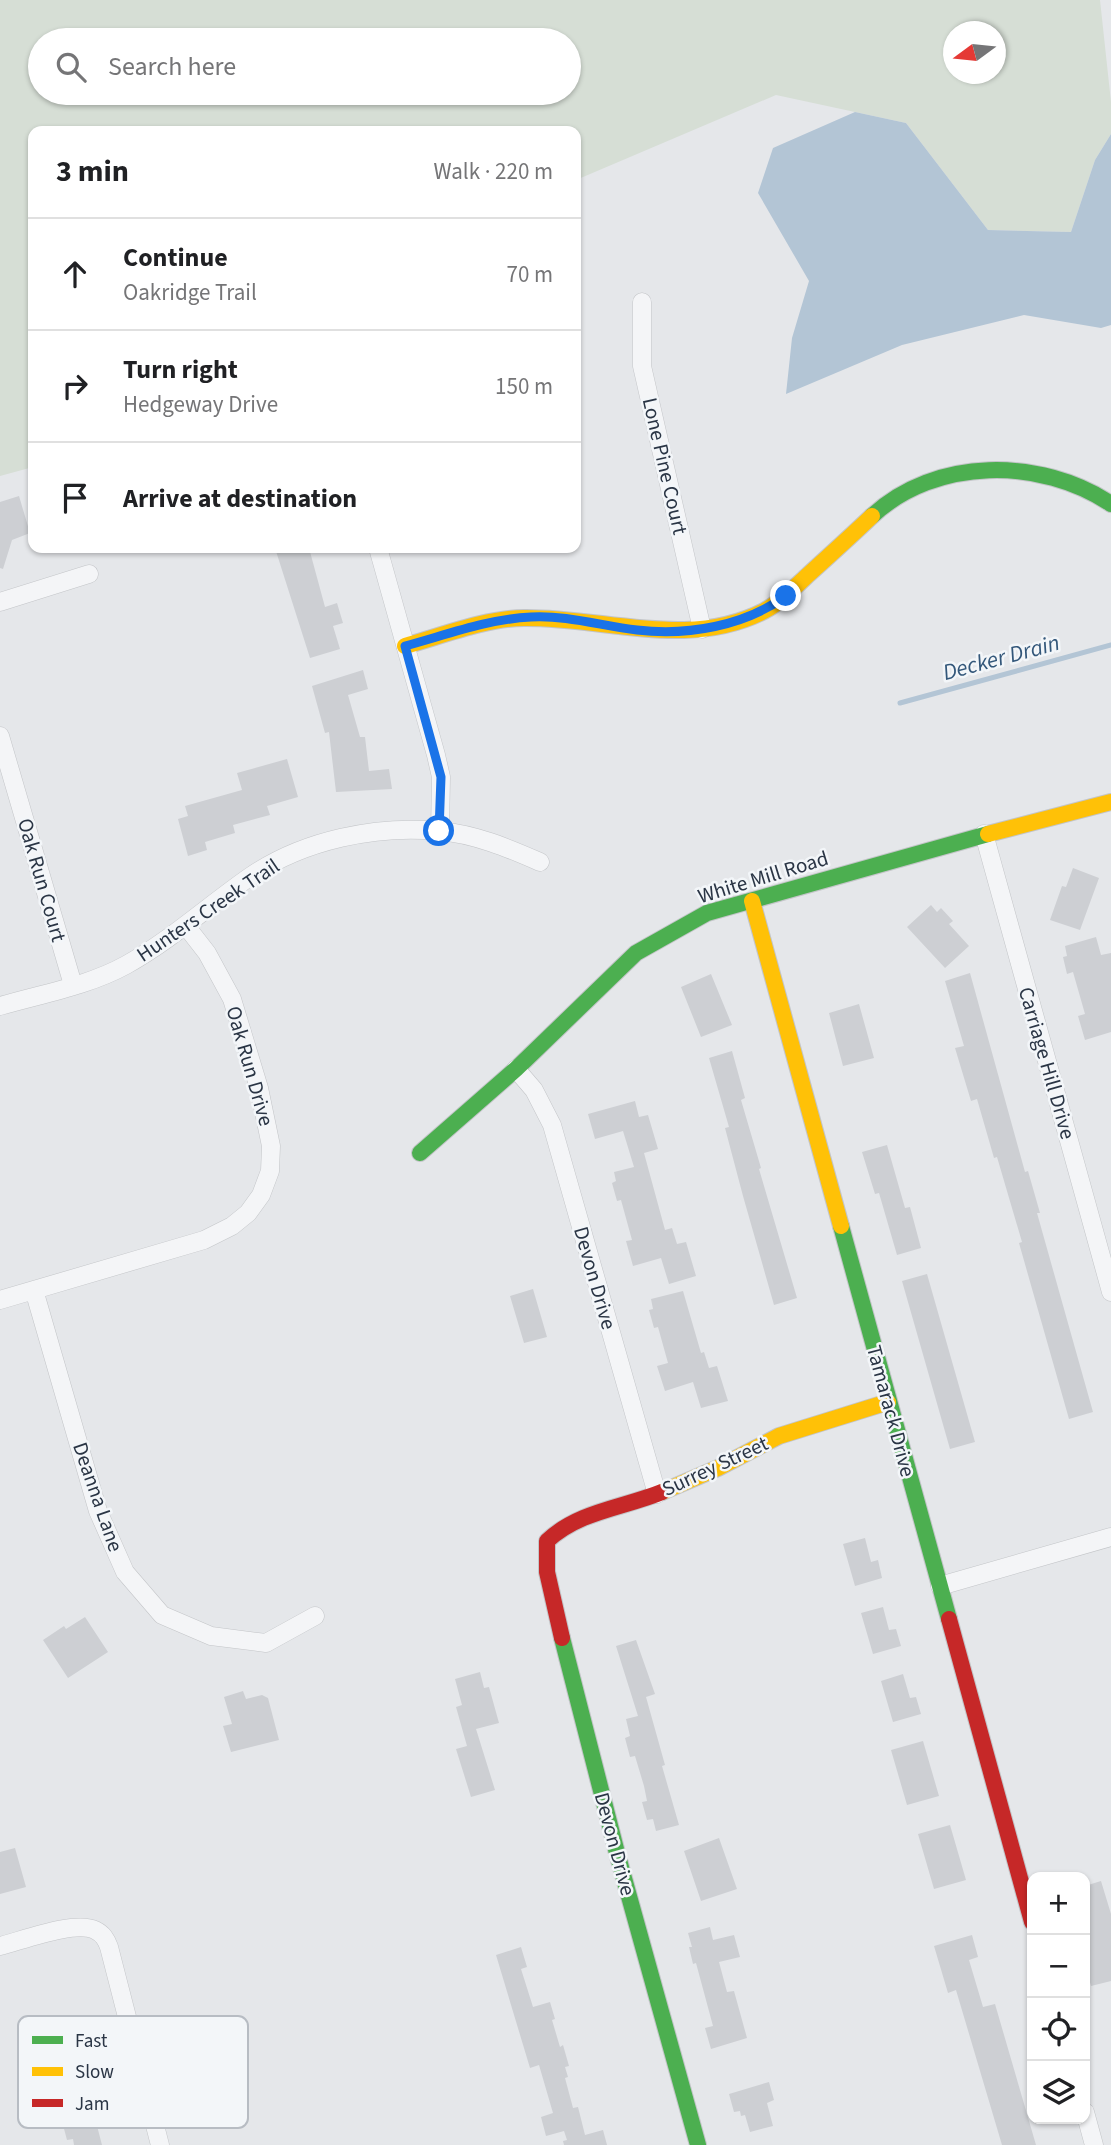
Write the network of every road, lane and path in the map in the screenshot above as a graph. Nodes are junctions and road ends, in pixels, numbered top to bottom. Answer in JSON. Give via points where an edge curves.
{"nodes":[{"id":1,"x":642,"y":302,"type":"dead end"},
{"id":2,"x":1111,"y":504,"type":"edge"},
{"id":3,"x":379,"y":553,"type":"edge"},
{"id":4,"x":89,"y":573,"type":"dead end"},
{"id":5,"x":0,"y":602,"type":"edge"},
{"id":6,"x":702,"y":629,"type":"junction"},
{"id":7,"x":405,"y":646,"type":"junction"},
{"id":8,"x":0,"y":736,"type":"edge"},
{"id":9,"x":1111,"y":802,"type":"edge"},
{"id":10,"x":439,"y":831,"type":"junction"},
{"id":11,"x":984,"y":834,"type":"junction"},
{"id":12,"x":540,"y":862,"type":"dead end"},
{"id":13,"x":752,"y":901,"type":"junction"},
{"id":14,"x":186,"y":926,"type":"junction"},
{"id":15,"x":73,"y":985,"type":"junction"},
{"id":16,"x":0,"y":1006,"type":"edge"},
{"id":17,"x":516,"y":1069,"type":"junction"},
{"id":18,"x":420,"y":1153,"type":"dead end"},
{"id":19,"x":34,"y":1290,"type":"junction"},
{"id":20,"x":1111,"y":1292,"type":"edge"},
{"id":21,"x":0,"y":1300,"type":"edge"},
{"id":22,"x":888,"y":1402,"type":"junction"},
{"id":23,"x":657,"y":1494,"type":"junction"},
{"id":24,"x":1111,"y":1537,"type":"edge"},
{"id":25,"x":547,"y":1541,"type":"joint"},
{"id":26,"x":940,"y":1586,"type":"junction"},
{"id":27,"x":315,"y":1616,"type":"dead end"},
{"id":28,"x":1027,"y":1904,"type":"edge"},
{"id":29,"x":0,"y":1946,"type":"edge"},
{"id":30,"x":127,"y":2016,"type":"edge"},
{"id":31,"x":1088,"y":2124,"type":"edge"},
{"id":32,"x":156,"y":2128,"type":"edge"},
{"id":33,"x":160,"y":2145,"type":"edge"},
{"id":34,"x":698,"y":2145,"type":"edge"},
{"id":35,"x":1094,"y":2145,"type":"edge"}],
"edges":[{"from":1,"to":6,"type":"street","name":"Lone Pine Court","via":[[642,366]]},
{"from":2,"to":6,"type":"street","via":[[1085,489],[1021,470],[993,469],[937,478],[876,512],[775,604]]},
{"from":3,"to":7,"type":"street"},
{"from":4,"to":5,"type":"street"},
{"from":6,"to":7,"type":"street","via":[[663,632],[534,617],[491,623]]},
{"from":7,"to":10,"type":"street","via":[[441,777]]},
{"from":8,"to":15,"type":"street","name":"Oak Run Court"},
{"from":9,"to":11,"type":"street","name":"White Mill Road"},
{"from":10,"to":12,"type":"street","name":"Hunters Creek Trail","via":[[494,842]]},
{"from":10,"to":14,"type":"street","name":"Hunters Creek Trail","via":[[354,835],[304,850],[253,875]]},
{"from":11,"to":13,"type":"street","name":"White Mill Road"},
{"from":11,"to":20,"type":"street","name":"Carriage Hill Drive"},
{"from":13,"to":17,"type":"street","name":"White Mill Road","via":[[707,914],[636,953]]},
{"from":13,"to":22,"type":"street","name":"Tamarack Drive"},
{"from":14,"to":15,"type":"street","name":"Hunters Creek Trail","via":[[123,967]]},
{"from":14,"to":19,"type":"street","name":"Oak Run Drive","via":[[232,999],[268,1127],[271,1162],[261,1195],[248,1213],[204,1240]]},
{"from":15,"to":16,"type":"street","name":"Hunters Creek Trail"},
{"from":17,"to":18,"type":"street","name":"White Mill Road"},
{"from":17,"to":23,"type":"street","name":"Devon Drive","via":[[534,1090],[552,1125]]},
{"from":19,"to":21,"type":"street","name":"Oak Run Drive"},
{"from":19,"to":27,"type":"street","name":"Deanna Lane","via":[[98,1511],[125,1572],[162,1615],[211,1636],[266,1643]]},
{"from":22,"to":23,"type":"street","name":"Surrey Street","via":[[779,1436]]},
{"from":22,"to":26,"type":"street","name":"Tamarack Drive"},
{"from":23,"to":25,"type":"street","name":"Surrey Street","via":[[579,1519]]},
{"from":24,"to":26,"type":"street"},
{"from":25,"to":34,"type":"street","name":"Devon Drive","via":[[549,1580],[579,1709]]},
{"from":26,"to":28,"type":"street","name":"Tamarack Drive"},
{"from":29,"to":30,"type":"street","via":[[70,1928],[93,1929],[109,1947]]},
{"from":31,"to":35,"type":"street"},
{"from":32,"to":33,"type":"street"}]}
